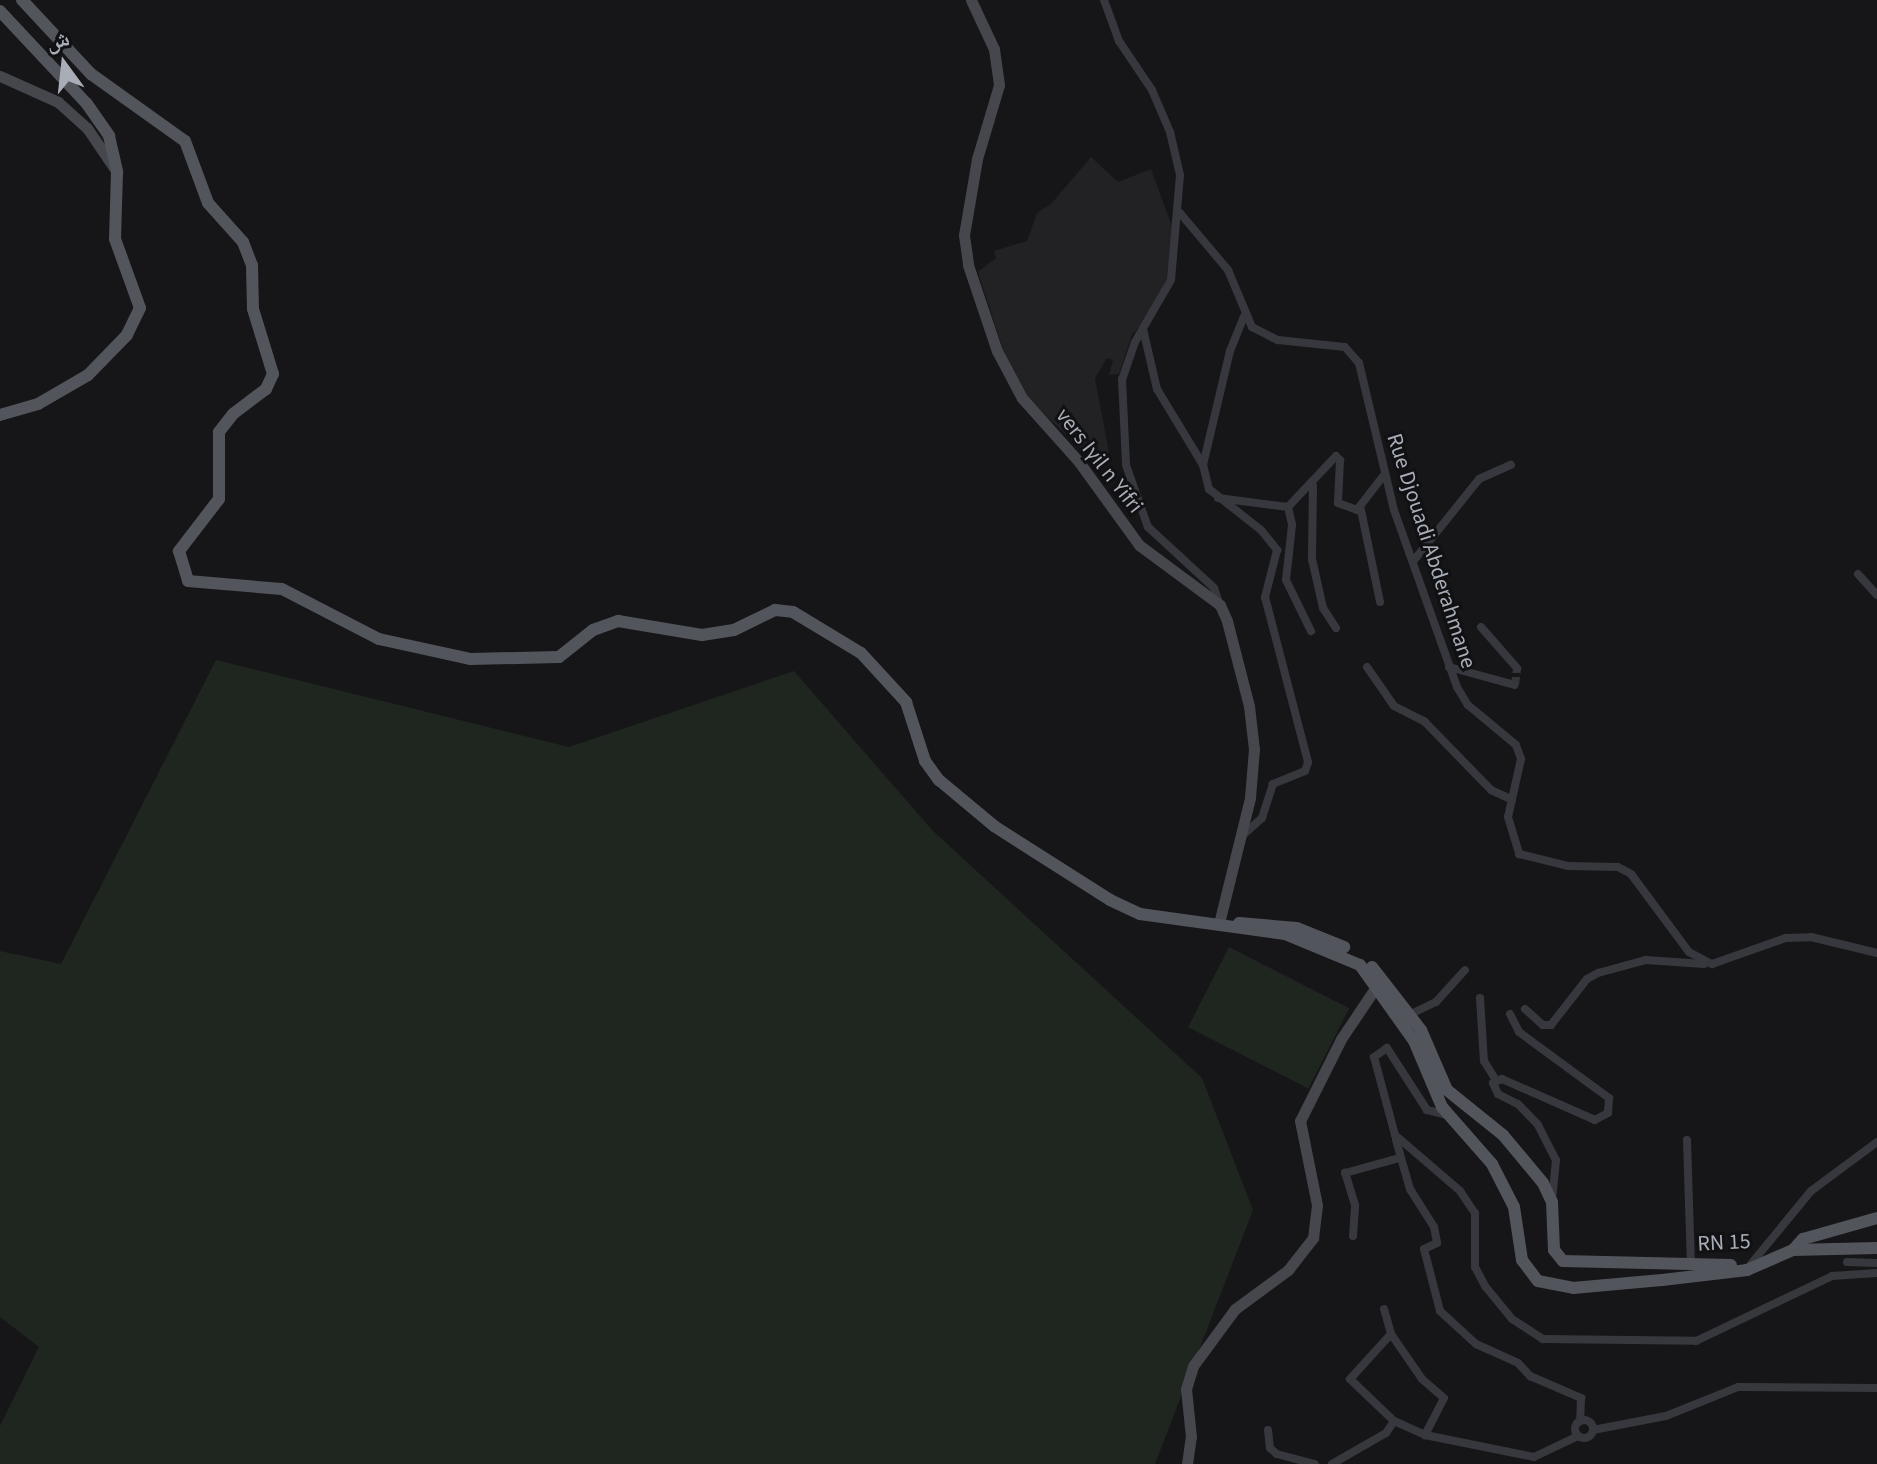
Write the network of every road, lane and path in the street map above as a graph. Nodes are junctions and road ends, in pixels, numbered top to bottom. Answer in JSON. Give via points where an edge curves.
{"nodes":[{"id":1,"x":22,"y":0,"type":"edge"},
{"id":2,"x":971,"y":0,"type":"edge"},
{"id":3,"x":1104,"y":0,"type":"edge"},
{"id":4,"x":0,"y":11,"type":"edge"},
{"id":5,"x":0,"y":76,"type":"edge"},
{"id":6,"x":117,"y":172,"type":"junction"},
{"id":7,"x":1180,"y":213,"type":"junction"},
{"id":8,"x":1244,"y":317,"type":"junction"},
{"id":9,"x":1143,"y":329,"type":"junction"},
{"id":10,"x":0,"y":415,"type":"edge"},
{"id":11,"x":1203,"y":465,"type":"junction"},
{"id":12,"x":1511,"y":465,"type":"dead end"},
{"id":13,"x":1384,"y":475,"type":"junction"},
{"id":14,"x":1313,"y":486,"type":"junction"},
{"id":15,"x":1217,"y":497,"type":"junction"},
{"id":16,"x":1288,"y":507,"type":"junction"},
{"id":17,"x":1361,"y":510,"type":"junction"},
{"id":18,"x":1415,"y":559,"type":"junction"},
{"id":19,"x":1858,"y":574,"type":"dead end"},
{"id":20,"x":1877,"y":595,"type":"edge"},
{"id":21,"x":1380,"y":602,"type":"dead end"},
{"id":22,"x":1220,"y":605,"type":"junction"},
{"id":23,"x":1481,"y":627,"type":"dead end"},
{"id":24,"x":1336,"y":628,"type":"dead end"},
{"id":25,"x":1311,"y":631,"type":"dead end"},
{"id":26,"x":1367,"y":667,"type":"dead end"},
{"id":27,"x":1449,"y":667,"type":"junction"},
{"id":28,"x":1517,"y":668,"type":"dead end"},
{"id":29,"x":1515,"y":685,"type":"dead end"},
{"id":30,"x":1512,"y":800,"type":"junction"},
{"id":31,"x":1242,"y":836,"type":"junction"},
{"id":32,"x":1224,"y":924,"type":"junction"},
{"id":33,"x":1877,"y":953,"type":"edge"},
{"id":34,"x":1712,"y":964,"type":"junction"},
{"id":35,"x":1465,"y":970,"type":"dead end"},
{"id":36,"x":1380,"y":981,"type":"junction"},
{"id":37,"x":1480,"y":998,"type":"dead end"},
{"id":38,"x":1525,"y":1009,"type":"dead end"},
{"id":39,"x":1411,"y":1014,"type":"junction"},
{"id":40,"x":1510,"y":1014,"type":"dead end"},
{"id":41,"x":1496,"y":1080,"type":"junction"},
{"id":42,"x":1447,"y":1115,"type":"junction"},
{"id":43,"x":1395,"y":1135,"type":"junction"},
{"id":44,"x":1687,"y":1140,"type":"dead end"},
{"id":45,"x":1877,"y":1142,"type":"edge"},
{"id":46,"x":1399,"y":1158,"type":"junction"},
{"id":47,"x":1552,"y":1202,"type":"junction"},
{"id":48,"x":1877,"y":1218,"type":"edge"},
{"id":49,"x":1353,"y":1236,"type":"dead end"},
{"id":50,"x":1877,"y":1248,"type":"edge"},
{"id":51,"x":1793,"y":1250,"type":"junction"},
{"id":52,"x":1757,"y":1262,"type":"junction"},
{"id":53,"x":1847,"y":1262,"type":"dead end"},
{"id":54,"x":1877,"y":1263,"type":"edge"},
{"id":55,"x":1691,"y":1265,"type":"junction"},
{"id":56,"x":1877,"y":1273,"type":"edge"},
{"id":57,"x":1384,"y":1309,"type":"dead end"},
{"id":58,"x":1391,"y":1334,"type":"junction"},
{"id":59,"x":1877,"y":1388,"type":"edge"},
{"id":60,"x":1394,"y":1421,"type":"junction"},
{"id":61,"x":1580,"y":1421,"type":"junction"},
{"id":62,"x":1268,"y":1430,"type":"dead end"},
{"id":63,"x":1593,"y":1430,"type":"junction"},
{"id":64,"x":1425,"y":1435,"type":"junction"},
{"id":65,"x":1578,"y":1436,"type":"junction"},
{"id":66,"x":1187,"y":1464,"type":"edge"},
{"id":67,"x":1315,"y":1464,"type":"edge"},
{"id":68,"x":1332,"y":1464,"type":"edge"}],
"edges":[{"from":1,"to":32,"type":"main road","name":"RN 15","via":[[91,74],[185,141],[214,215],[243,242],[252,265],[253,309],[273,374],[266,389],[219,432],[219,499],[179,551],[188,581],[282,589],[379,639],[470,659],[559,657],[593,630],[618,621],[702,635],[734,630],[775,610],[793,612],[861,653],[906,702],[932,772],[994,826],[1124,908]]},
{"from":2,"to":22,"type":"main road","name":"vers Iγil n Yifri","via":[[994,49],[999,85],[977,159],[964,235],[968,265],[997,351],[1022,398],[1079,462],[1139,545]]},
{"from":3,"to":7,"type":"street","via":[[1119,41],[1152,90],[1170,132],[1180,175]]},
{"from":4,"to":6,"type":"main road","via":[[99,119]]},
{"from":5,"to":6,"type":"main road","via":[[58,102],[87,128]]},
{"from":6,"to":10,"type":"main road","via":[[115,239],[138,291],[137,319],[88,375],[38,404]]},
{"from":7,"to":8,"type":"street","via":[[1228,270]]},
{"from":7,"to":9,"type":"street","via":[[1171,280]]},
{"from":8,"to":11,"type":"street","via":[[1230,351]]},
{"from":8,"to":13,"type":"street","name":"Rue Djouadi Abderahmane","via":[[1262,335],[1345,347],[1353,353]]},
{"from":9,"to":11,"type":"street","via":[[1157,389]]},
{"from":9,"to":22,"type":"street","via":[[1122,379],[1126,465],[1135,504],[1148,527],[1214,588]]},
{"from":11,"to":15,"type":"street"},
{"from":12,"to":18,"type":"street","via":[[1479,479]]},
{"from":13,"to":17,"type":"street"},
{"from":13,"to":18,"type":"street","name":"Rue Djouadi Abderahmane"},
{"from":14,"to":16,"type":"street"},
{"from":14,"to":17,"type":"street","via":[[1329,460],[1338,456],[1338,503]]},
{"from":14,"to":24,"type":"street","via":[[1312,559],[1323,608]]},
{"from":15,"to":16,"type":"street"},
{"from":15,"to":31,"type":"street","via":[[1261,530],[1277,550],[1265,597],[1308,762],[1296,777],[1273,784],[1262,818]]},
{"from":16,"to":25,"type":"street","via":[[1292,525],[1286,580]]},
{"from":17,"to":21,"type":"street"},
{"from":18,"to":27,"type":"street","name":"Rue Djouadi Abderahmane"},
{"from":19,"to":20,"type":"street"},
{"from":22,"to":31,"type":"main road","via":[[1249,706],[1254,749]]},
{"from":23,"to":28,"type":"street"},
{"from":26,"to":30,"type":"street","via":[[1394,706],[1424,721],[1491,790]]},
{"from":27,"to":29,"type":"street"},
{"from":27,"to":30,"type":"street","name":"Rue Djouadi Abderahmane","via":[[1468,705],[1516,745],[1521,774]]},
{"from":30,"to":34,"type":"street","name":"Rue Djouadi Abderahmane","via":[[1508,817],[1519,854],[1568,866],[1609,865],[1631,874],[1689,952]]},
{"from":31,"to":32,"type":"main road"},
{"from":32,"to":36,"type":"main road","name":"RN 15","via":[[1285,934],[1342,954]]},
{"from":33,"to":34,"type":"street","via":[[1811,937],[1786,938]]},
{"from":34,"to":38,"type":"street","via":[[1646,960],[1598,973],[1587,979],[1551,1025],[1543,1025]]},
{"from":35,"to":39,"type":"street","via":[[1429,1007]]},
{"from":36,"to":39,"type":"main road","name":"RN 15"},
{"from":36,"to":42,"type":"main road","name":"RN 15"},
{"from":36,"to":66,"type":"main road","via":[[1341,1039],[1300,1121],[1317,1205],[1313,1238],[1288,1270],[1235,1309],[1193,1366],[1186,1389],[1191,1437]]},
{"from":37,"to":41,"type":"street","via":[[1484,1061]]},
{"from":39,"to":47,"type":"main road","name":"RN 15","via":[[1447,1090],[1503,1135]]},
{"from":40,"to":41,"type":"street","via":[[1519,1032],[1609,1098],[1608,1113],[1589,1119]]},
{"from":41,"to":47,"type":"street","via":[[1492,1088],[1538,1125],[1556,1160]]},
{"from":42,"to":43,"type":"street","via":[[1427,1110],[1387,1048],[1374,1057]]},
{"from":42,"to":52,"type":"main road","name":"RN 15","via":[[1492,1164],[1514,1207],[1522,1260],[1538,1281],[1561,1288],[1585,1287],[1747,1270]]},
{"from":43,"to":46,"type":"street"},
{"from":43,"to":56,"type":"street","via":[[1460,1191],[1475,1213],[1475,1267],[1485,1286],[1512,1319],[1543,1339],[1696,1341],[1832,1276]]},
{"from":44,"to":55,"type":"street"},
{"from":45,"to":52,"type":"street","via":[[1811,1191]]},
{"from":46,"to":49,"type":"street","via":[[1345,1173],[1355,1205]]},
{"from":46,"to":61,"type":"street","via":[[1410,1189],[1434,1227],[1437,1243],[1424,1249],[1440,1311],[1476,1344],[1581,1398]]},
{"from":47,"to":55,"type":"main road","name":"RN 15","via":[[1554,1250],[1563,1261]]},
{"from":48,"to":51,"type":"main road","number":"RN 15","via":[[1803,1239]]},
{"from":50,"to":51,"type":"main road","number":"RN 15"},
{"from":51,"to":52,"type":"main road","number":"RN 15"},
{"from":52,"to":55,"type":"main road","name":"RN 15"},
{"from":53,"to":54,"type":"street"},
{"from":57,"to":58,"type":"street"},
{"from":58,"to":60,"type":"street","via":[[1350,1379]]},
{"from":58,"to":64,"type":"street","via":[[1422,1379],[1444,1398]]},
{"from":59,"to":63,"type":"street","via":[[1738,1387],[1666,1416]]},
{"from":60,"to":64,"type":"street"},
{"from":60,"to":68,"type":"street","via":[[1386,1433]]},
{"from":61,"to":63,"type":"street","via":[[1589,1422]]},
{"from":61,"to":65,"type":"street","via":[[1575,1428]]},
{"from":62,"to":67,"type":"street","via":[[1270,1448],[1277,1454]]},
{"from":63,"to":65,"type":"street","via":[[1588,1437]]},
{"from":64,"to":65,"type":"street","via":[[1534,1457]]}]}
